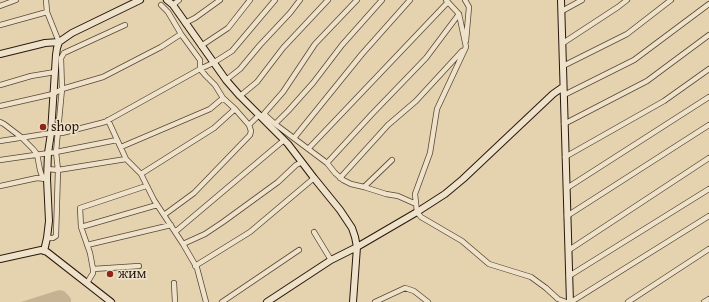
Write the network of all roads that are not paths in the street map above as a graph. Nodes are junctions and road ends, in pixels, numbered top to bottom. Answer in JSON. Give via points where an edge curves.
{"nodes":[{"id":1,"x":16,"y":0,"type":"edge"},
{"id":2,"x":46,"y":0,"type":"edge"},
{"id":3,"x":140,"y":0,"type":"edge"},
{"id":4,"x":168,"y":0,"type":"edge"},
{"id":5,"x":180,"y":0,"type":"edge"},
{"id":6,"x":220,"y":0,"type":"edge"},
{"id":7,"x":250,"y":0,"type":"edge"},
{"id":8,"x":275,"y":0,"type":"edge"},
{"id":9,"x":300,"y":0,"type":"edge"},
{"id":10,"x":328,"y":0,"type":"edge"},
{"id":11,"x":357,"y":0,"type":"edge"},
{"id":12,"x":382,"y":0,"type":"edge"},
{"id":13,"x":410,"y":0,"type":"edge"},
{"id":14,"x":465,"y":0,"type":"edge"},
{"id":15,"x":561,"y":0,"type":"edge"},
{"id":16,"x":582,"y":0,"type":"edge"},
{"id":17,"x":627,"y":0,"type":"edge"},
{"id":18,"x":671,"y":0,"type":"edge"},
{"id":19,"x":447,"y":1,"type":"edge"},
{"id":20,"x":709,"y":4,"type":"edge"},
{"id":21,"x":161,"y":5,"type":"dead end"},
{"id":22,"x":172,"y":5,"type":"junction"},
{"id":23,"x":0,"y":6,"type":"edge"},
{"id":24,"x":562,"y":11,"type":"junction"},
{"id":25,"x":48,"y":12,"type":"junction"},
{"id":26,"x":459,"y":14,"type":"junction"},
{"id":27,"x":185,"y":22,"type":"junction"},
{"id":28,"x":0,"y":25,"type":"edge"},
{"id":29,"x":124,"y":25,"type":"dead end"},
{"id":30,"x":181,"y":34,"type":"junction"},
{"id":31,"x":709,"y":35,"type":"edge"},
{"id":32,"x":59,"y":42,"type":"junction"},
{"id":33,"x":563,"y":43,"type":"junction"},
{"id":34,"x":201,"y":46,"type":"junction"},
{"id":35,"x":466,"y":47,"type":"junction"},
{"id":36,"x":0,"y":54,"type":"edge"},
{"id":37,"x":213,"y":63,"type":"junction"},
{"id":38,"x":563,"y":66,"type":"junction"},
{"id":39,"x":200,"y":69,"type":"junction"},
{"id":40,"x":709,"y":69,"type":"edge"},
{"id":41,"x":55,"y":72,"type":"junction"},
{"id":42,"x":226,"y":80,"type":"junction"},
{"id":43,"x":0,"y":85,"type":"edge"},
{"id":44,"x":563,"y":86,"type":"junction"},
{"id":45,"x":62,"y":89,"type":"junction"},
{"id":46,"x":54,"y":94,"type":"junction"},
{"id":47,"x":564,"y":95,"type":"junction"},
{"id":48,"x":240,"y":96,"type":"junction"},
{"id":49,"x":709,"y":97,"type":"edge"},
{"id":50,"x":223,"y":98,"type":"junction"},
{"id":51,"x":0,"y":106,"type":"edge"},
{"id":52,"x":236,"y":109,"type":"junction"},
{"id":53,"x":262,"y":115,"type":"junction"},
{"id":54,"x":108,"y":120,"type":"junction"},
{"id":55,"x":0,"y":122,"type":"edge"},
{"id":56,"x":275,"y":124,"type":"junction"},
{"id":57,"x":564,"y":124,"type":"junction"},
{"id":58,"x":249,"y":125,"type":"junction"},
{"id":59,"x":709,"y":125,"type":"edge"},
{"id":60,"x":54,"y":133,"type":"junction"},
{"id":61,"x":21,"y":137,"type":"junction"},
{"id":62,"x":294,"y":138,"type":"junction"},
{"id":63,"x":117,"y":140,"type":"junction"},
{"id":64,"x":284,"y":140,"type":"junction"},
{"id":65,"x":0,"y":141,"type":"edge"},
{"id":66,"x":121,"y":147,"type":"junction"},
{"id":67,"x":308,"y":148,"type":"junction"},
{"id":68,"x":56,"y":152,"type":"junction"},
{"id":69,"x":48,"y":153,"type":"junction"},
{"id":70,"x":36,"y":154,"type":"junction"},
{"id":71,"x":565,"y":157,"type":"junction"},
{"id":72,"x":709,"y":158,"type":"edge"},
{"id":73,"x":126,"y":159,"type":"junction"},
{"id":74,"x":0,"y":160,"type":"edge"},
{"id":75,"x":392,"y":160,"type":"dead end"},
{"id":76,"x":302,"y":162,"type":"junction"},
{"id":77,"x":327,"y":163,"type":"junction"},
{"id":78,"x":47,"y":169,"type":"junction"},
{"id":79,"x":58,"y":170,"type":"junction"},
{"id":80,"x":141,"y":174,"type":"junction"},
{"id":81,"x":314,"y":178,"type":"junction"},
{"id":82,"x":340,"y":178,"type":"junction"},
{"id":83,"x":47,"y":179,"type":"junction"},
{"id":84,"x":0,"y":186,"type":"edge"},
{"id":85,"x":146,"y":186,"type":"junction"},
{"id":86,"x":364,"y":187,"type":"junction"},
{"id":87,"x":567,"y":188,"type":"junction"},
{"id":88,"x":709,"y":189,"type":"edge"},
{"id":89,"x":416,"y":204,"type":"junction"},
{"id":90,"x":157,"y":205,"type":"junction"},
{"id":91,"x":417,"y":212,"type":"junction"},
{"id":92,"x":164,"y":215,"type":"junction"},
{"id":93,"x":567,"y":216,"type":"junction"},
{"id":94,"x":709,"y":216,"type":"edge"},
{"id":95,"x":171,"y":225,"type":"junction"},
{"id":96,"x":81,"y":227,"type":"junction"},
{"id":97,"x":175,"y":232,"type":"junction"},
{"id":98,"x":314,"y":232,"type":"dead end"},
{"id":99,"x":47,"y":238,"type":"junction"},
{"id":100,"x":184,"y":244,"type":"junction"},
{"id":101,"x":87,"y":245,"type":"junction"},
{"id":102,"x":357,"y":247,"type":"junction"},
{"id":103,"x":709,"y":249,"type":"edge"},
{"id":104,"x":299,"y":250,"type":"dead end"},
{"id":105,"x":568,"y":250,"type":"junction"},
{"id":106,"x":44,"y":251,"type":"junction"},
{"id":107,"x":0,"y":259,"type":"edge"},
{"id":108,"x":331,"y":260,"type":"junction"},
{"id":109,"x":139,"y":266,"type":"dead end"},
{"id":110,"x":195,"y":266,"type":"junction"},
{"id":111,"x":93,"y":269,"type":"junction"},
{"id":112,"x":569,"y":276,"type":"junction"},
{"id":113,"x":87,"y":283,"type":"junction"},
{"id":114,"x":174,"y":283,"type":"dead end"},
{"id":115,"x":636,"y":297,"type":"junction"},
{"id":116,"x":709,"y":298,"type":"edge"},
{"id":117,"x":111,"y":302,"type":"edge"},
{"id":118,"x":176,"y":302,"type":"edge"},
{"id":119,"x":206,"y":302,"type":"edge"},
{"id":120,"x":222,"y":302,"type":"edge"},
{"id":121,"x":267,"y":302,"type":"edge"},
{"id":122,"x":353,"y":302,"type":"edge"},
{"id":123,"x":375,"y":302,"type":"edge"},
{"id":124,"x":428,"y":302,"type":"edge"},
{"id":125,"x":566,"y":302,"type":"edge"},
{"id":126,"x":570,"y":302,"type":"edge"},
{"id":127,"x":628,"y":302,"type":"edge"},
{"id":128,"x":639,"y":302,"type":"edge"},
{"id":129,"x":704,"y":302,"type":"edge"}],
"edges":[{"from":1,"to":23,"type":"street"},
{"from":2,"to":25,"type":"street"},
{"from":3,"to":32,"type":"street","via":[[72,33]]},
{"from":4,"to":22,"type":"street"},
{"from":5,"to":22,"type":"street"},
{"from":6,"to":27,"type":"street"},
{"from":7,"to":34,"type":"street","via":[[228,28]]},
{"from":8,"to":37,"type":"street","via":[[232,51]]},
{"from":9,"to":42,"type":"street","via":[[240,69]]},
{"from":10,"to":48,"type":"street","via":[[283,48],[257,82]]},
{"from":11,"to":53,"type":"street","via":[[315,44],[283,92]]},
{"from":12,"to":56,"type":"street"},
{"from":13,"to":62,"type":"street"},
{"from":14,"to":35,"type":"street","via":[[468,7]]},
{"from":15,"to":24,"type":"street"},
{"from":16,"to":24,"type":"street"},
{"from":17,"to":33,"type":"street"},
{"from":18,"to":38,"type":"street","via":[[627,34]]},
{"from":19,"to":26,"type":"street"},
{"from":19,"to":67,"type":"street"},
{"from":20,"to":47,"type":"street","via":[[634,60]]},
{"from":21,"to":30,"type":"street"},
{"from":22,"to":27,"type":"street"},
{"from":24,"to":33,"type":"street"},
{"from":25,"to":28,"type":"street"},
{"from":25,"to":32,"type":"street"},
{"from":26,"to":35,"type":"street"},
{"from":26,"to":77,"type":"street","via":[[426,58]]},
{"from":27,"to":34,"type":"street"},
{"from":29,"to":45,"type":"street","via":[[64,53],[61,61]]},
{"from":30,"to":39,"type":"street","via":[[200,60]]},
{"from":30,"to":45,"type":"street","via":[[103,77]]},
{"from":31,"to":57,"type":"street","via":[[647,81]]},
{"from":32,"to":36,"type":"street"},
{"from":32,"to":41,"type":"street"},
{"from":33,"to":38,"type":"street"},
{"from":34,"to":37,"type":"street"},
{"from":35,"to":82,"type":"street","via":[[416,101],[388,125]]},
{"from":35,"to":89,"type":"street","via":[[437,109],[430,154],[415,194]]},
{"from":37,"to":39,"type":"street"},
{"from":37,"to":42,"type":"street"},
{"from":38,"to":44,"type":"street"},
{"from":39,"to":50,"type":"street"},
{"from":39,"to":54,"type":"street"},
{"from":40,"to":71,"type":"street","via":[[664,101]]},
{"from":41,"to":43,"type":"street"},
{"from":41,"to":46,"type":"street"},
{"from":42,"to":48,"type":"street"},
{"from":44,"to":47,"type":"street"},
{"from":44,"to":91,"type":"street","via":[[463,179]]},
{"from":45,"to":46,"type":"street"},
{"from":45,"to":60,"type":"street"},
{"from":46,"to":51,"type":"street"},
{"from":46,"to":60,"type":"street"},
{"from":47,"to":57,"type":"street"},
{"from":48,"to":53,"type":"street"},
{"from":49,"to":87,"type":"street"},
{"from":50,"to":52,"type":"street"},
{"from":50,"to":66,"type":"street","via":[[210,109]]},
{"from":52,"to":58,"type":"street"},
{"from":52,"to":80,"type":"street","via":[[214,128]]},
{"from":53,"to":56,"type":"street"},
{"from":53,"to":58,"type":"street"},
{"from":53,"to":64,"type":"street"},
{"from":54,"to":60,"type":"street"},
{"from":54,"to":63,"type":"street"},
{"from":55,"to":61,"type":"street"},
{"from":56,"to":62,"type":"street"},
{"from":57,"to":71,"type":"street"},
{"from":58,"to":92,"type":"street","via":[[250,135],[194,193]]},
{"from":59,"to":93,"type":"street"},
{"from":60,"to":61,"type":"street"},
{"from":60,"to":68,"type":"street"},
{"from":60,"to":69,"type":"street"},
{"from":61,"to":65,"type":"street"},
{"from":61,"to":70,"type":"street"},
{"from":62,"to":67,"type":"street"},
{"from":63,"to":66,"type":"street"},
{"from":63,"to":68,"type":"street"},
{"from":64,"to":76,"type":"street"},
{"from":64,"to":97,"type":"street"},
{"from":66,"to":73,"type":"street"},
{"from":67,"to":77,"type":"street"},
{"from":68,"to":69,"type":"street"},
{"from":68,"to":79,"type":"street"},
{"from":69,"to":70,"type":"street"},
{"from":69,"to":78,"type":"street"},
{"from":70,"to":74,"type":"street"},
{"from":70,"to":83,"type":"street","via":[[42,176]]},
{"from":71,"to":87,"type":"street"},
{"from":72,"to":105,"type":"street"},
{"from":73,"to":79,"type":"street"},
{"from":73,"to":80,"type":"street"},
{"from":75,"to":86,"type":"street"},
{"from":76,"to":81,"type":"street"},
{"from":76,"to":100,"type":"street","via":[[296,164],[278,182],[223,222]]},
{"from":77,"to":82,"type":"street"},
{"from":78,"to":79,"type":"street"},
{"from":78,"to":83,"type":"street"},
{"from":79,"to":99,"type":"street","via":[[56,236]]},
{"from":80,"to":85,"type":"street"},
{"from":81,"to":102,"type":"street","via":[[352,228]]},
{"from":81,"to":110,"type":"street","via":[[250,232]]},
{"from":82,"to":86,"type":"street"},
{"from":83,"to":84,"type":"street","via":[[37,178]]},
{"from":83,"to":99,"type":"street"},
{"from":85,"to":90,"type":"street"},
{"from":85,"to":96,"type":"street","via":[[80,208]]},
{"from":86,"to":89,"type":"street","via":[[398,196]]},
{"from":87,"to":93,"type":"street"},
{"from":88,"to":112,"type":"street"},
{"from":89,"to":91,"type":"street"},
{"from":90,"to":92,"type":"street"},
{"from":90,"to":96,"type":"street"},
{"from":91,"to":102,"type":"street"},
{"from":91,"to":125,"type":"street","via":[[421,217],[462,241],[490,264],[531,277],[558,299]]},
{"from":92,"to":95,"type":"street"},
{"from":93,"to":105,"type":"street"},
{"from":94,"to":126,"type":"street"},
{"from":95,"to":97,"type":"street"},
{"from":95,"to":101,"type":"street"},
{"from":96,"to":101,"type":"street"},
{"from":97,"to":100,"type":"street"},
{"from":98,"to":108,"type":"street"},
{"from":99,"to":106,"type":"street"},
{"from":100,"to":110,"type":"street"},
{"from":101,"to":111,"type":"street"},
{"from":102,"to":108,"type":"street"},
{"from":102,"to":122,"type":"street"},
{"from":103,"to":115,"type":"street"},
{"from":104,"to":120,"type":"street"},
{"from":105,"to":112,"type":"street"},
{"from":106,"to":107,"type":"street"},
{"from":106,"to":113,"type":"street"},
{"from":108,"to":121,"type":"street"},
{"from":109,"to":111,"type":"street"},
{"from":110,"to":119,"type":"street"},
{"from":111,"to":113,"type":"street"},
{"from":112,"to":126,"type":"street"},
{"from":113,"to":117,"type":"street"},
{"from":114,"to":118,"type":"street"},
{"from":115,"to":127,"type":"street"},
{"from":115,"to":128,"type":"street"},
{"from":116,"to":129,"type":"street"},
{"from":123,"to":124,"type":"street","via":[[405,288],[414,291]]}]}
